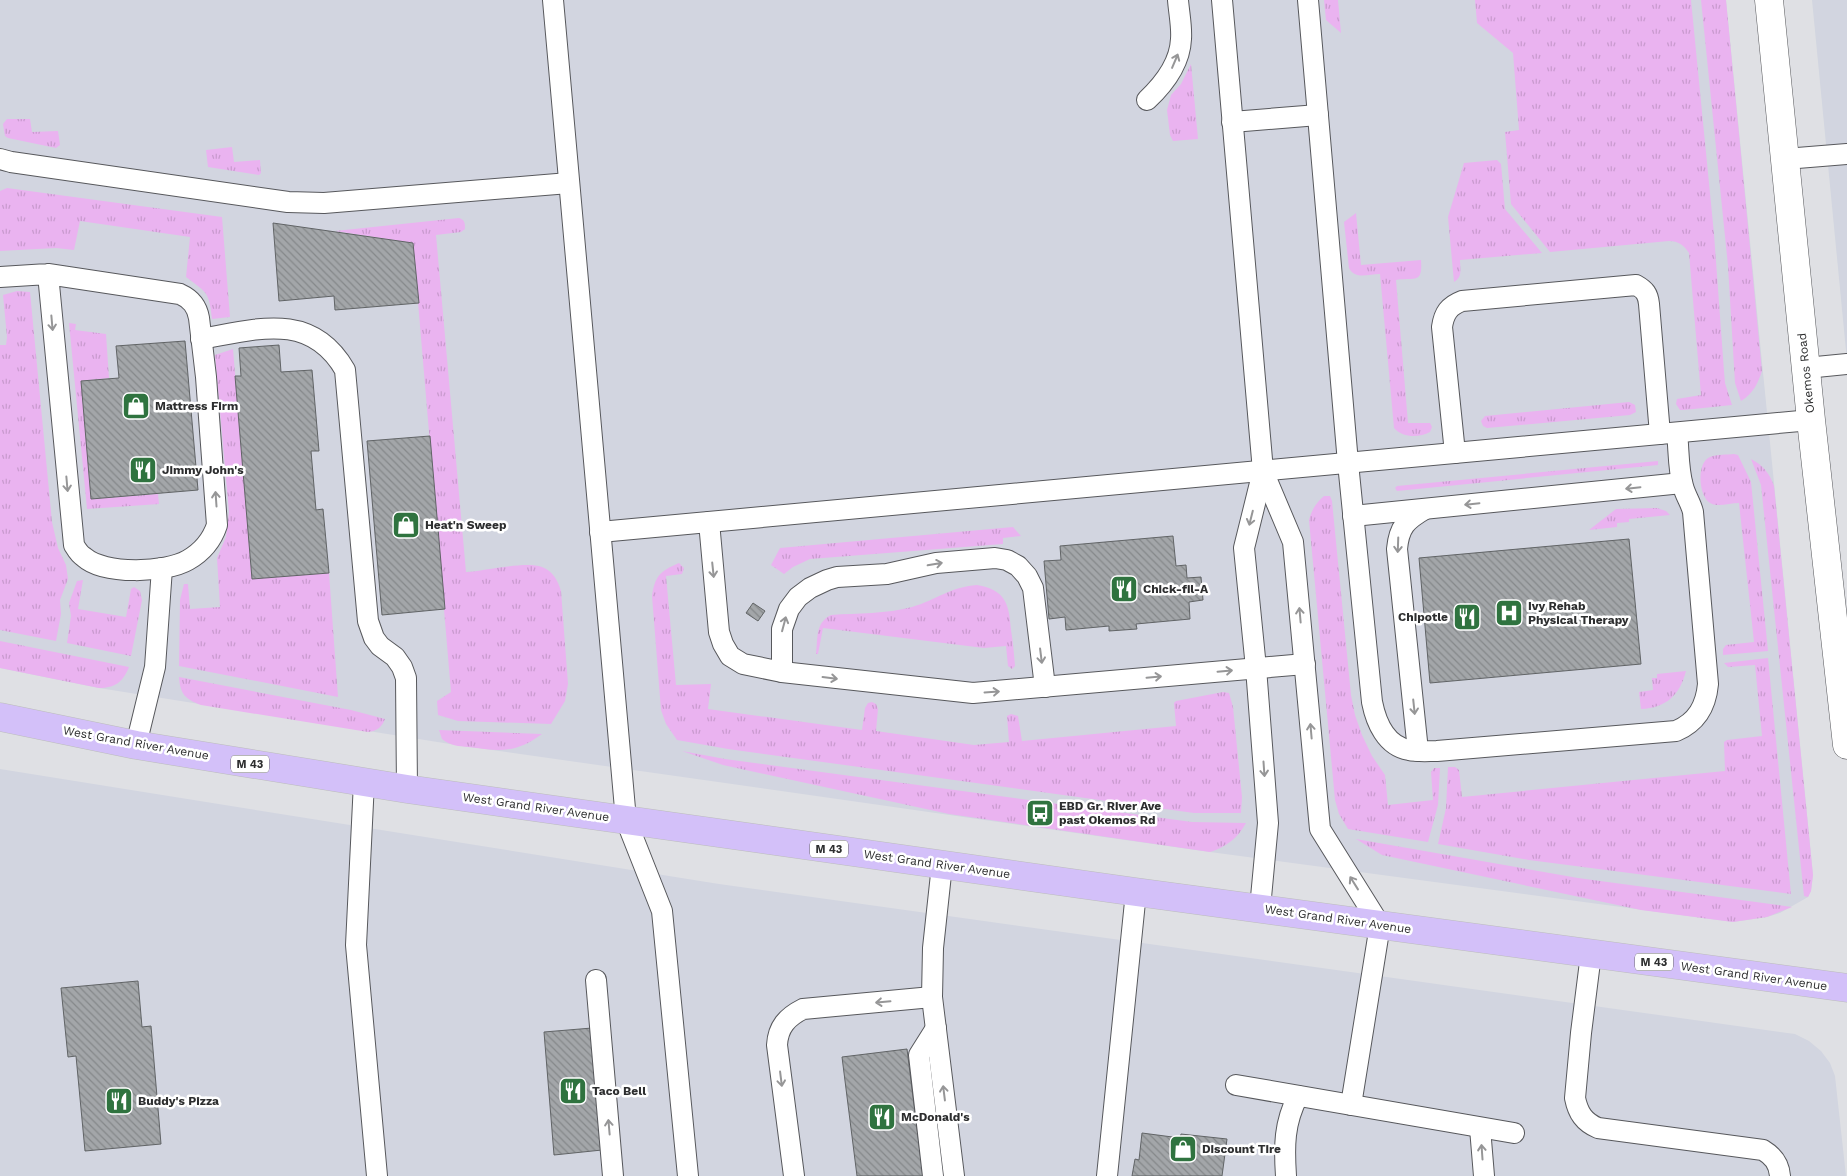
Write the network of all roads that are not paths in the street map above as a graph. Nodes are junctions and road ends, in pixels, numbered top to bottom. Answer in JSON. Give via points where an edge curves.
{"nodes":[{"id":1,"x":553,"y":0,"type":"edge"},
{"id":2,"x":1178,"y":0,"type":"edge"},
{"id":3,"x":1222,"y":0,"type":"edge"},
{"id":4,"x":1308,"y":0,"type":"edge"},
{"id":5,"x":1769,"y":0,"type":"edge"},
{"id":6,"x":1147,"y":100,"type":"dead end"},
{"id":7,"x":1318,"y":114,"type":"junction"},
{"id":8,"x":1232,"y":122,"type":"junction"},
{"id":9,"x":1847,"y":154,"type":"edge"},
{"id":10,"x":0,"y":159,"type":"edge"},
{"id":11,"x":1785,"y":159,"type":"junction"},
{"id":12,"x":569,"y":183,"type":"junction"},
{"id":13,"x":48,"y":274,"type":"junction"},
{"id":14,"x":0,"y":277,"type":"edge"},
{"id":15,"x":201,"y":339,"type":"junction"},
{"id":16,"x":1847,"y":364,"type":"edge"},
{"id":17,"x":1806,"y":368,"type":"junction"},
{"id":18,"x":1811,"y":420,"type":"junction"},
{"id":19,"x":1669,"y":433,"type":"junction"},
{"id":20,"x":1456,"y":453,"type":"junction"},
{"id":21,"x":1348,"y":463,"type":"junction"},
{"id":22,"x":1263,"y":471,"type":"junction"},
{"id":23,"x":1682,"y":483,"type":"junction"},
{"id":24,"x":1425,"y":509,"type":"junction"},
{"id":25,"x":1354,"y":516,"type":"junction"},
{"id":26,"x":709,"y":522,"type":"junction"},
{"id":27,"x":600,"y":532,"type":"junction"},
{"id":28,"x":162,"y":568,"type":"junction"},
{"id":29,"x":1305,"y":664,"type":"junction"},
{"id":30,"x":1256,"y":668,"type":"junction"},
{"id":31,"x":782,"y":672,"type":"junction"},
{"id":32,"x":1045,"y":687,"type":"junction"},
{"id":33,"x":1845,"y":712,"type":"edge"},
{"id":34,"x":0,"y":717,"type":"edge"},
{"id":35,"x":136,"y":745,"type":"junction"},
{"id":36,"x":1847,"y":745,"type":"edge"},
{"id":37,"x":1418,"y":752,"type":"junction"},
{"id":38,"x":364,"y":782,"type":"junction"},
{"id":39,"x":407,"y":789,"type":"junction"},
{"id":40,"x":626,"y":820,"type":"junction"},
{"id":41,"x":942,"y":865,"type":"junction"},
{"id":42,"x":1136,"y":892,"type":"junction"},
{"id":43,"x":1260,"y":908,"type":"junction"},
{"id":44,"x":1380,"y":925,"type":"junction"},
{"id":45,"x":1591,"y":954,"type":"junction"},
{"id":46,"x":596,"y":980,"type":"dead end"},
{"id":47,"x":1847,"y":988,"type":"edge"},
{"id":48,"x":932,"y":997,"type":"junction"},
{"id":49,"x":936,"y":1028,"type":"junction"},
{"id":50,"x":1236,"y":1085,"type":"dead end"},
{"id":51,"x":1298,"y":1096,"type":"junction"},
{"id":52,"x":1352,"y":1105,"type":"junction"},
{"id":53,"x":1480,"y":1128,"type":"junction"},
{"id":54,"x":1514,"y":1133,"type":"dead end"},
{"id":55,"x":376,"y":1176,"type":"edge"},
{"id":56,"x":613,"y":1176,"type":"edge"},
{"id":57,"x":688,"y":1176,"type":"edge"},
{"id":58,"x":794,"y":1176,"type":"edge"},
{"id":59,"x":933,"y":1176,"type":"edge"},
{"id":60,"x":954,"y":1176,"type":"edge"},
{"id":61,"x":1107,"y":1176,"type":"edge"},
{"id":62,"x":1286,"y":1176,"type":"edge"},
{"id":63,"x":1484,"y":1176,"type":"edge"},
{"id":64,"x":1780,"y":1176,"type":"edge"}],
"edges":[{"from":1,"to":12,"type":"lane"},
{"from":6,"to":2,"type":"lane","one_way":true,"via":[[1168,77],[1179,53]]},
{"from":3,"to":8,"type":"lane"},
{"from":4,"to":7,"type":"lane"},
{"from":5,"to":11,"type":"main road","name":"Okemos Road"},
{"from":7,"to":8,"type":"lane"},
{"from":7,"to":21,"type":"lane"},
{"from":8,"to":22,"type":"lane"},
{"from":9,"to":11,"type":"lane"},
{"from":10,"to":12,"type":"lane","via":[[288,202],[324,203]]},
{"from":11,"to":17,"type":"main road","name":"Okemos Road"},
{"from":12,"to":27,"type":"lane"},
{"from":13,"to":14,"type":"lane"},
{"from":13,"to":15,"type":"lane","via":[[180,294],[198,310]]},
{"from":13,"to":28,"type":"lane","one_way":true,"via":[[74,545],[92,562],[122,570]]},
{"from":28,"to":15,"type":"lane","one_way":true,"via":[[188,561],[207,545],[217,526]]},
{"from":15,"to":39,"type":"lane","via":[[242,331],[300,330],[328,346],[345,370],[368,621],[374,638],[395,657],[406,678]]},
{"from":16,"to":17,"type":"lane"},
{"from":17,"to":18,"type":"main road","name":"Okemos Road"},
{"from":18,"to":19,"type":"lane"},
{"from":18,"to":33,"type":"main road","name":"Okemos Road"},
{"from":19,"to":20,"type":"lane"},
{"from":19,"to":20,"type":"lane","via":[[1648,296],[1643,289],[1636,285],[1472,300],[1449,308],[1442,327]]},
{"from":19,"to":23,"type":"lane"},
{"from":20,"to":21,"type":"lane"},
{"from":21,"to":22,"type":"lane"},
{"from":21,"to":25,"type":"lane"},
{"from":22,"to":26,"type":"lane"},
{"from":29,"to":22,"type":"lane","one_way":true,"via":[[1294,542]]},
{"from":22,"to":30,"type":"lane","one_way":true,"via":[[1244,548]]},
{"from":23,"to":24,"type":"lane","one_way":true},
{"from":23,"to":37,"type":"lane","via":[[1693,512],[1707,676],[1706,698],[1694,719],[1676,731]]},
{"from":24,"to":25,"type":"lane"},
{"from":24,"to":37,"type":"lane","one_way":true,"via":[[1402,526],[1398,538]]},
{"from":25,"to":37,"type":"lane","via":[[1375,718],[1382,732],[1393,742],[1406,750]]},
{"from":26,"to":27,"type":"lane"},
{"from":26,"to":31,"type":"lane","one_way":true,"via":[[719,632],[723,644],[730,656],[743,664]]},
{"from":27,"to":40,"type":"lane"},
{"from":28,"to":35,"type":"lane","via":[[155,667]]},
{"from":29,"to":30,"type":"lane"},
{"from":44,"to":29,"type":"lane","one_way":true,"via":[[1320,829]]},
{"from":32,"to":30,"type":"lane","one_way":true},
{"from":30,"to":43,"type":"lane","one_way":true,"via":[[1268,822]]},
{"from":31,"to":32,"type":"lane","one_way":true,"via":[[973,693]]},
{"from":31,"to":32,"type":"lane","one_way":true,"via":[[782,629],[789,609],[804,592],[818,583],[837,577],[887,574],[936,563],[995,558],[1018,566],[1033,588]]},
{"from":33,"to":36,"type":"main road","name":"Okemos Road"},
{"from":34,"to":35,"type":"main road","name":"West Grand River Avenue","number":"M 43"},
{"from":35,"to":38,"type":"main road","name":"West Grand River Avenue","number":"M 43"},
{"from":38,"to":39,"type":"main road","name":"West Grand River Avenue","number":"M 43"},
{"from":38,"to":55,"type":"lane","via":[[356,945]]},
{"from":39,"to":40,"type":"main road","name":"West Grand River Avenue","number":"M 43"},
{"from":40,"to":41,"type":"main road","name":"West Grand River Avenue","number":"M 43"},
{"from":40,"to":57,"type":"lane","via":[[662,911]]},
{"from":41,"to":42,"type":"main road","name":"West Grand River Avenue","number":"M 43"},
{"from":41,"to":48,"type":"lane","via":[[933,948]]},
{"from":42,"to":43,"type":"main road","name":"West Grand River Avenue","number":"M 43"},
{"from":42,"to":61,"type":"lane"},
{"from":43,"to":44,"type":"main road","name":"West Grand River Avenue","number":"M 43"},
{"from":44,"to":45,"type":"main road","name":"West Grand River Avenue","number":"M 43"},
{"from":44,"to":52,"type":"lane"},
{"from":45,"to":47,"type":"main road","name":"West Grand River Avenue","number":"M 43"},
{"from":45,"to":64,"type":"lane","via":[[1574,1098],[1582,1117],[1598,1128],[1762,1150],[1776,1161]]},
{"from":56,"to":46,"type":"lane","one_way":true},
{"from":48,"to":49,"type":"lane"},
{"from":48,"to":58,"type":"lane","one_way":true,"via":[[803,1009],[786,1019],[777,1044]]},
{"from":49,"to":59,"type":"lane","via":[[919,1055]]},
{"from":60,"to":49,"type":"lane","one_way":true},
{"from":50,"to":51,"type":"lane"},
{"from":51,"to":52,"type":"lane"},
{"from":51,"to":62,"type":"lane","via":[[1285,1134]]},
{"from":52,"to":53,"type":"lane"},
{"from":53,"to":54,"type":"lane"},
{"from":63,"to":53,"type":"lane","one_way":true}]}
